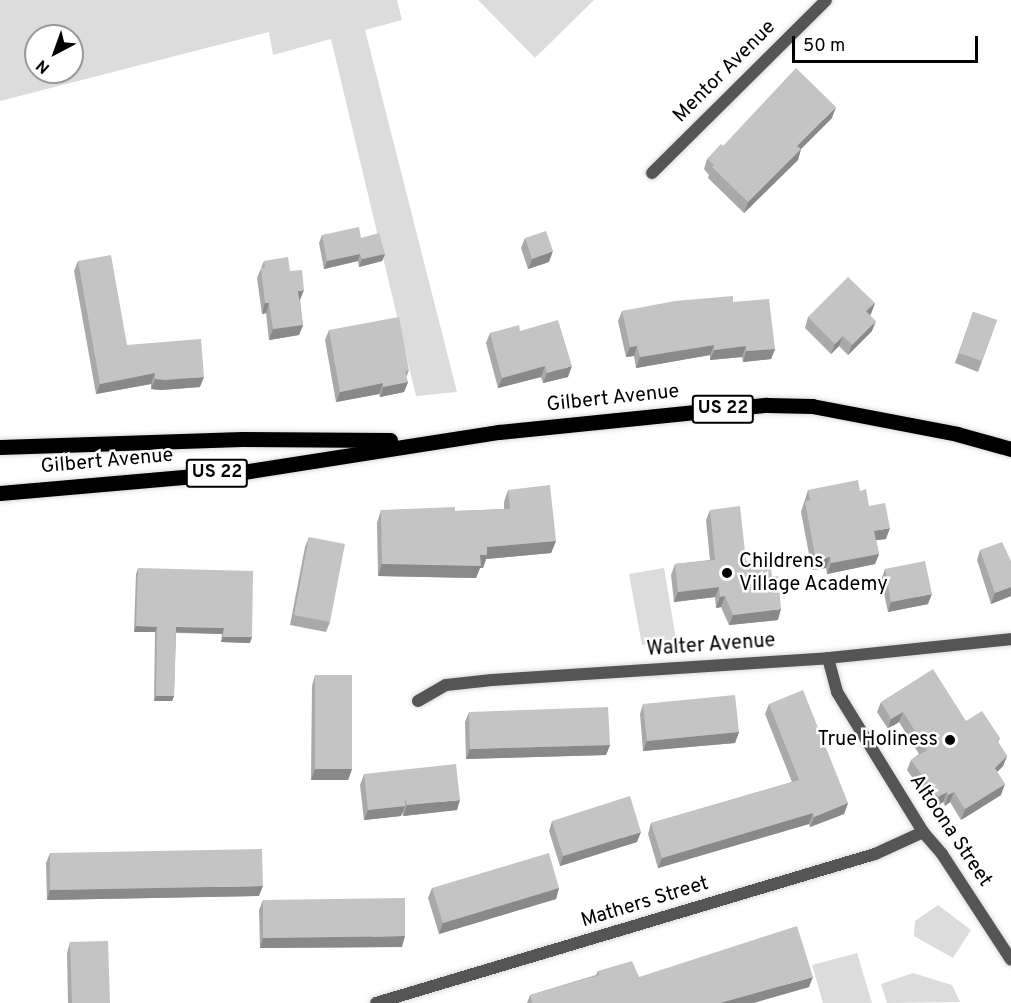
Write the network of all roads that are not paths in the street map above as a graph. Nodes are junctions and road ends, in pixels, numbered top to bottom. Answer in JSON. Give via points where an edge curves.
{"nodes":[{"id":1,"x":826,"y":0,"type":"edge"},
{"id":2,"x":652,"y":173,"type":"dead end"},
{"id":3,"x":432,"y":441,"type":"junction"},
{"id":4,"x":0,"y":447,"type":"edge"},
{"id":5,"x":1011,"y":449,"type":"edge"},
{"id":6,"x":0,"y":493,"type":"edge"},
{"id":7,"x":1011,"y":639,"type":"edge"},
{"id":8,"x":828,"y":658,"type":"junction"},
{"id":9,"x":418,"y":701,"type":"dead end"},
{"id":10,"x":923,"y":832,"type":"junction"},
{"id":11,"x":1011,"y":960,"type":"edge"},
{"id":12,"x":376,"y":1003,"type":"edge"}],
"edges":[{"from":1,"to":2,"type":"street","name":"Mentor Avenue"},
{"from":3,"to":4,"type":"main road","name":"Gilbert Avenue","number":"US 22","via":[[243,439]]},
{"from":3,"to":5,"type":"main road","name":"Gilbert Avenue","number":"US 22","via":[[567,423],[767,405],[812,406],[957,434]]},
{"from":3,"to":6,"type":"main road","name":"Gilbert Avenue","number":"US 22","via":[[249,471]]},
{"from":7,"to":8,"type":"street","name":"Walter Avenue"},
{"from":8,"to":9,"type":"street","name":"Walter Avenue","via":[[492,680],[446,686]]},
{"from":8,"to":10,"type":"street","name":"Altoona Street","via":[[837,692]]},
{"from":10,"to":11,"type":"street","name":"Altoona Street","via":[[942,854]]},
{"from":10,"to":12,"type":"street","name":"Mathers Street","via":[[864,858]]}]}
